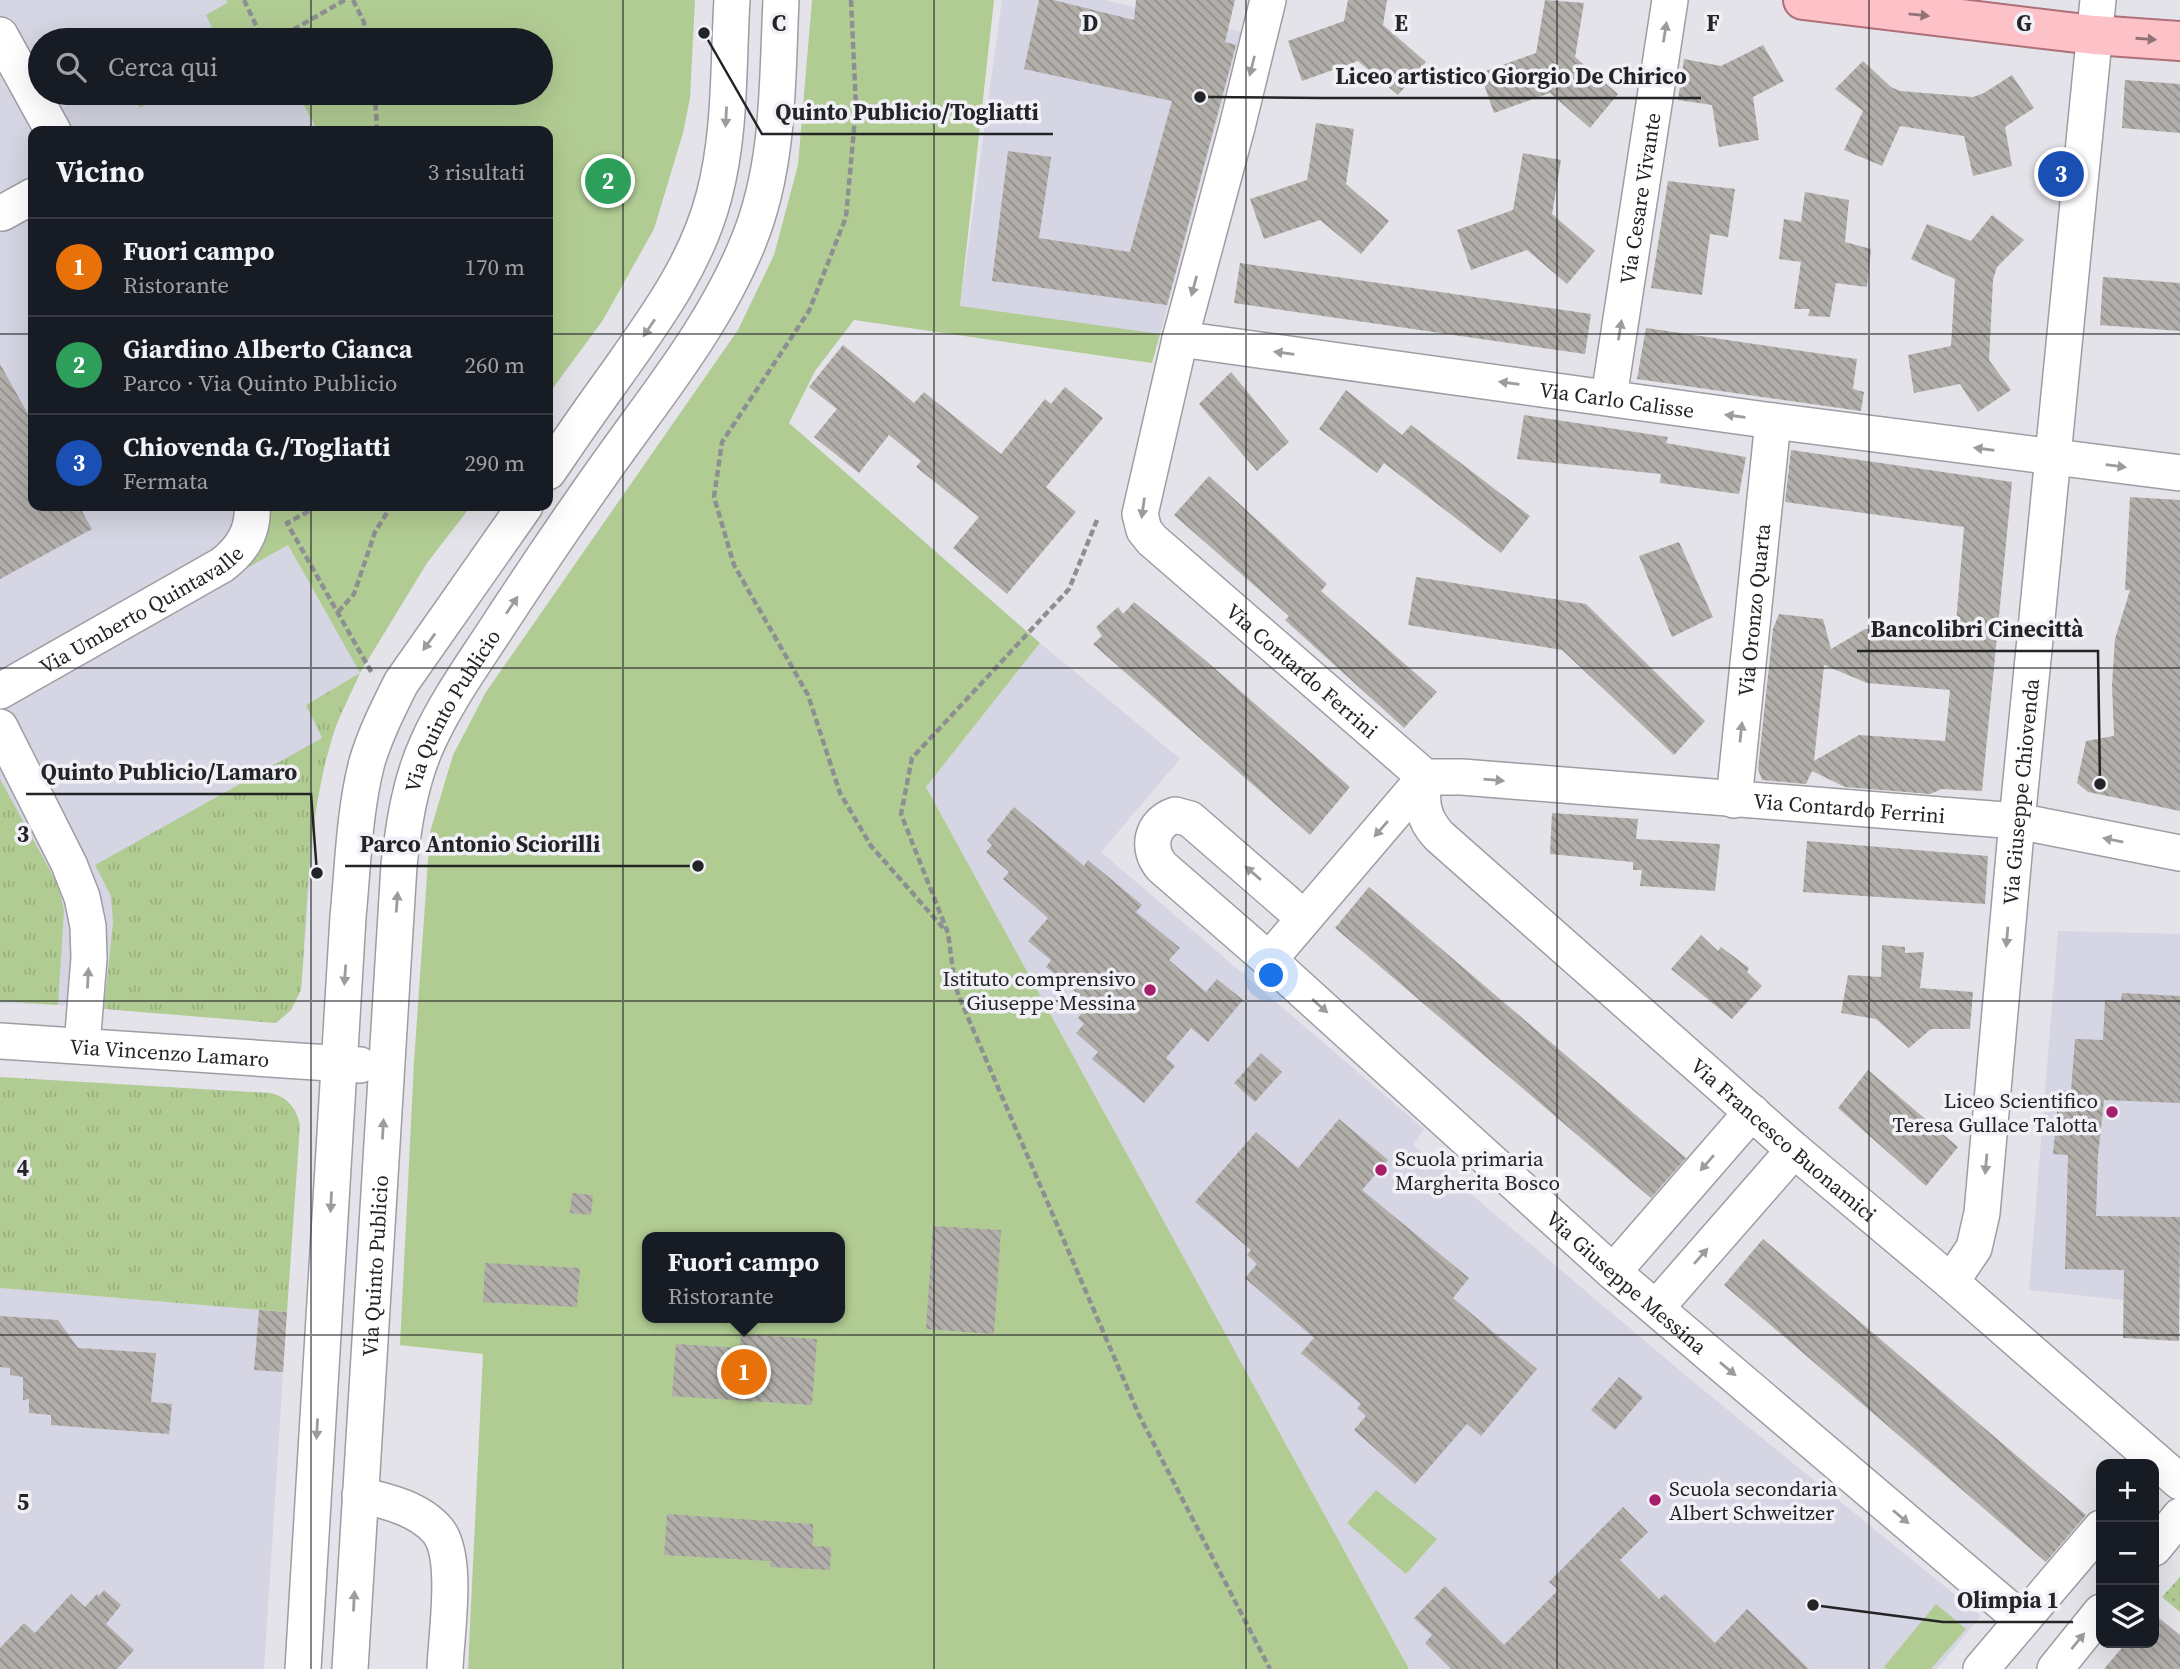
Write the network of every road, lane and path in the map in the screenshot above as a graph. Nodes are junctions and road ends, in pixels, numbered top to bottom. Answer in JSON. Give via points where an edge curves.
{"nodes":[{"id":1,"x":244,"y":0,"type":"edge"},
{"id":2,"x":345,"y":0,"type":"edge"},
{"id":3,"x":353,"y":0,"type":"edge"},
{"id":4,"x":732,"y":0,"type":"edge"},
{"id":5,"x":781,"y":0,"type":"edge"},
{"id":6,"x":851,"y":0,"type":"edge"},
{"id":7,"x":1268,"y":0,"type":"edge"},
{"id":8,"x":1670,"y":0,"type":"edge"},
{"id":9,"x":1803,"y":0,"type":"edge"},
{"id":10,"x":2070,"y":0,"type":"edge"},
{"id":11,"x":2096,"y":18,"type":"edge"},
{"id":12,"x":257,"y":28,"type":"edge"},
{"id":13,"x":296,"y":28,"type":"edge"},
{"id":14,"x":364,"y":28,"type":"edge"},
{"id":15,"x":0,"y":35,"type":"edge"},
{"id":16,"x":2180,"y":41,"type":"edge"},
{"id":17,"x":28,"y":86,"type":"edge"},
{"id":18,"x":39,"y":105,"type":"edge"},
{"id":19,"x":376,"y":105,"type":"edge"},
{"id":20,"x":50,"y":126,"type":"edge"},
{"id":21,"x":377,"y":126,"type":"edge"},
{"id":22,"x":28,"y":199,"type":"edge"},
{"id":23,"x":2,"y":213,"type":"dead end"},
{"id":24,"x":1180,"y":339,"type":"junction"},
{"id":25,"x":1609,"y":397,"type":"junction"},
{"id":26,"x":1773,"y":421,"type":"junction"},
{"id":27,"x":2052,"y":458,"type":"junction"},
{"id":28,"x":553,"y":465,"type":"edge"},
{"id":29,"x":2180,"y":473,"type":"edge"},
{"id":30,"x":252,"y":511,"type":"edge"},
{"id":31,"x":309,"y":511,"type":"edge"},
{"id":32,"x":388,"y":511,"type":"edge"},
{"id":33,"x":520,"y":511,"type":"edge"},
{"id":34,"x":1097,"y":520,"type":"dead end"},
{"id":35,"x":338,"y":612,"type":"junction"},
{"id":36,"x":378,"y":685,"type":"dead end"},
{"id":37,"x":0,"y":691,"type":"edge"},
{"id":38,"x":0,"y":727,"type":"edge"},
{"id":39,"x":1425,"y":777,"type":"junction"},
{"id":40,"x":1734,"y":800,"type":"junction"},
{"id":41,"x":2017,"y":821,"type":"junction"},
{"id":42,"x":2180,"y":853,"type":"edge"},
{"id":43,"x":1304,"y":918,"type":"junction"},
{"id":44,"x":948,"y":933,"type":"junction"},
{"id":45,"x":1269,"y":960,"type":"junction"},
{"id":46,"x":0,"y":1041,"type":"edge"},
{"id":47,"x":82,"y":1046,"type":"junction"},
{"id":48,"x":338,"y":1063,"type":"junction"},
{"id":49,"x":385,"y":1092,"type":"junction"},
{"id":50,"x":1752,"y":1112,"type":"junction"},
{"id":51,"x":1794,"y":1150,"type":"junction"},
{"id":52,"x":1613,"y":1272,"type":"junction"},
{"id":53,"x":1951,"y":1282,"type":"junction"},
{"id":54,"x":1656,"y":1308,"type":"junction"},
{"id":55,"x":2164,"y":1471,"type":"edge"},
{"id":56,"x":360,"y":1495,"type":"junction"},
{"id":57,"x":2180,"y":1516,"type":"edge"},
{"id":58,"x":2096,"y":1534,"type":"edge"},
{"id":59,"x":2159,"y":1542,"type":"edge"},
{"id":60,"x":2096,"y":1618,"type":"edge"},
{"id":61,"x":2022,"y":1620,"type":"junction"},
{"id":62,"x":303,"y":1669,"type":"edge"},
{"id":63,"x":351,"y":1669,"type":"edge"},
{"id":64,"x":445,"y":1669,"type":"edge"},
{"id":65,"x":1270,"y":1669,"type":"edge"},
{"id":66,"x":1981,"y":1669,"type":"edge"},
{"id":67,"x":2055,"y":1669,"type":"edge"}],
"edges":[{"from":1,"to":12,"type":"path"},
{"from":2,"to":13,"type":"path"},
{"from":3,"to":14,"type":"path"},
{"from":4,"to":28,"type":"street","one_way":true,"via":[[725,139],[715,194],[700,237],[654,320]]},
{"from":49,"to":5,"type":"street","name":"Via Quinto Publicio","one_way":true,"via":[[399,865],[417,770],[456,690],[674,372],[735,273],[760,209],[772,156]]},
{"from":6,"to":44,"type":"path","via":[[856,107],[845,217],[809,311],[722,442],[714,497],[734,565],[808,695],[840,793],[871,846]]},
{"from":7,"to":24,"type":"street","name":"Via Contardo Ferrini","one_way":true},
{"from":25,"to":8,"type":"street","name":"Via Cesare Vivante","one_way":true},
{"from":9,"to":11,"type":"main road","one_way":true},
{"from":10,"to":11,"type":"street"},
{"from":11,"to":16,"type":"main road","one_way":true},
{"from":11,"to":27,"type":"street","name":"Via Giuseppe Chiovenda"},
{"from":15,"to":17,"type":"street"},
{"from":18,"to":20,"type":"street"},
{"from":19,"to":21,"type":"path"},
{"from":22,"to":23,"type":"street"},
{"from":25,"to":24,"type":"street","name":"Via Carlo Calisse","one_way":true},
{"from":24,"to":39,"type":"street","name":"Via Contardo Ferrini","one_way":true,"via":[[1140,514],[1144,530]]},
{"from":26,"to":25,"type":"street","name":"Via Carlo Calisse","one_way":true},
{"from":27,"to":26,"type":"street","name":"Via Carlo Calisse","one_way":true},
{"from":40,"to":26,"type":"street","name":"Via Oronzo Quarta","one_way":true},
{"from":27,"to":29,"type":"street","name":"Via Carlo Calisse","one_way":true},
{"from":27,"to":41,"type":"street","name":"Via Giuseppe Chiovenda"},
{"from":30,"to":37,"type":"street","name":"Via Umberto Quintavalle","via":[[245,542],[222,565]]},
{"from":31,"to":35,"type":"path","via":[[287,523]]},
{"from":32,"to":35,"type":"path","via":[[374,531],[354,594]]},
{"from":33,"to":48,"type":"street","one_way":true,"via":[[415,660],[371,751],[354,843]]},
{"from":34,"to":44,"type":"path","via":[[1069,589],[912,758],[901,814]]},
{"from":35,"to":36,"type":"path"},
{"from":47,"to":38,"type":"street","one_way":true,"via":[[89,958],[82,897]]},
{"from":39,"to":40,"type":"street","name":"Via Contardo Ferrini","one_way":true},
{"from":39,"to":43,"type":"street","one_way":true},
{"from":39,"to":50,"type":"street","name":"Via Francesco Buonamici","via":[[1424,813],[1439,836]]},
{"from":40,"to":41,"type":"street","name":"Via Contardo Ferrini"},
{"from":42,"to":41,"type":"street","name":"Via Contardo Ferrini","one_way":true},
{"from":41,"to":53,"type":"street","name":"Via Giuseppe Chiovenda","one_way":true,"via":[[1981,1222],[1974,1248]]},
{"from":43,"to":45,"type":"street"},
{"from":43,"to":45,"type":"street","name":"Via Giuseppe Messina","one_way":true,"via":[[1190,819],[1175,815],[1160,824],[1153,841],[1157,861]]},
{"from":44,"to":65,"type":"path","via":[[955,986],[1139,1415]]},
{"from":45,"to":52,"type":"street","name":"Via Giuseppe Messina","one_way":true},
{"from":46,"to":47,"type":"street","name":"Via Vincenzo Lamaro"},
{"from":47,"to":48,"type":"street","name":"Via Vincenzo Lamaro"},
{"from":48,"to":49,"type":"street","name":"Via Vincenzo Lamaro","via":[[364,1067]]},
{"from":48,"to":62,"type":"street","one_way":true},
{"from":56,"to":49,"type":"street","name":"Via Quinto Publicio","one_way":true},
{"from":50,"to":51,"type":"street","name":"Via Francesco Buonamici"},
{"from":50,"to":52,"type":"street","one_way":true},
{"from":51,"to":53,"type":"street","name":"Via Francesco Buonamici"},
{"from":54,"to":51,"type":"street","one_way":true},
{"from":52,"to":54,"type":"street","name":"Via Giuseppe Messina"},
{"from":53,"to":55,"type":"street","name":"Via Francesco Buonamici"},
{"from":54,"to":61,"type":"street","name":"Via Giuseppe Messina","one_way":true},
{"from":63,"to":56,"type":"street","name":"Via Quinto Publicio","one_way":true},
{"from":56,"to":64,"type":"street","via":[[416,1513],[444,1540],[450,1574]]},
{"from":57,"to":59,"type":"street"},
{"from":58,"to":61,"type":"street"},
{"from":67,"to":60,"type":"street","one_way":true},
{"from":61,"to":66,"type":"street"}]}
